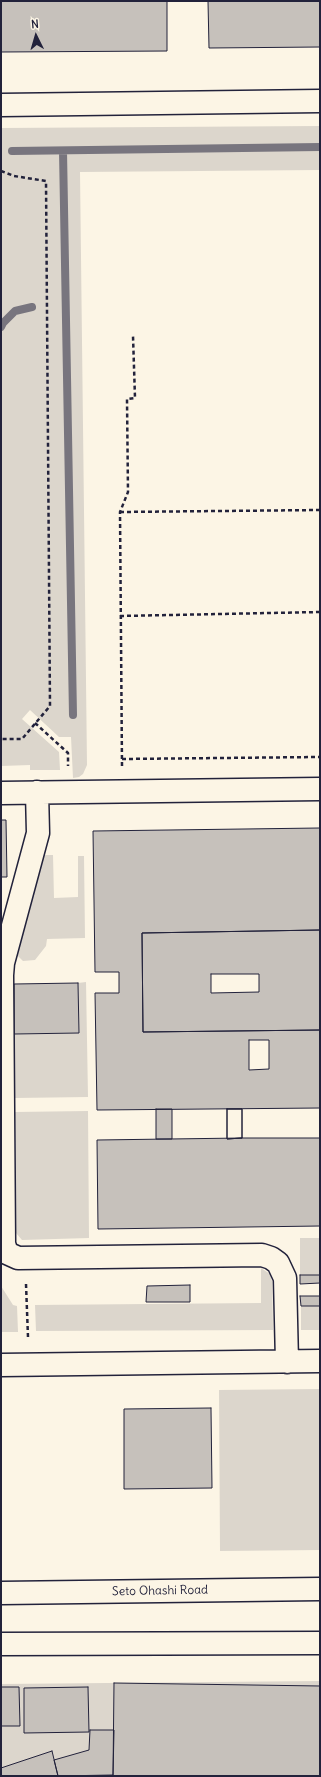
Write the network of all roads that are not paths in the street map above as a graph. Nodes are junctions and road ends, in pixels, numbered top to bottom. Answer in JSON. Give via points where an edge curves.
{"nodes":[{"id":1,"x":320,"y":101,"type":"edge"},
{"id":2,"x":1,"y":105,"type":"edge"},
{"id":3,"x":320,"y":789,"type":"edge"},
{"id":4,"x":37,"y":792,"type":"junction"},
{"id":5,"x":1,"y":793,"type":"edge"},
{"id":6,"x":287,"y":1362,"type":"junction"},
{"id":7,"x":320,"y":1362,"type":"edge"},
{"id":8,"x":1,"y":1365,"type":"edge"},
{"id":9,"x":320,"y":1589,"type":"edge"},
{"id":10,"x":1,"y":1593,"type":"edge"},
{"id":11,"x":320,"y":1643,"type":"edge"},
{"id":12,"x":1,"y":1644,"type":"edge"}],
"edges":[{"from":1,"to":2,"type":"street"},
{"from":3,"to":4,"type":"street"},
{"from":4,"to":5,"type":"street"},
{"from":4,"to":6,"type":"street","via":[[38,833],[2,975],[4,1244],[7,1253],[18,1258],[262,1255],[271,1258],[278,1263],[285,1278]]},
{"from":6,"to":7,"type":"street"},
{"from":6,"to":8,"type":"street"},
{"from":9,"to":10,"type":"street","name":"Seto Ohashi Road"},
{"from":11,"to":12,"type":"street"}]}
